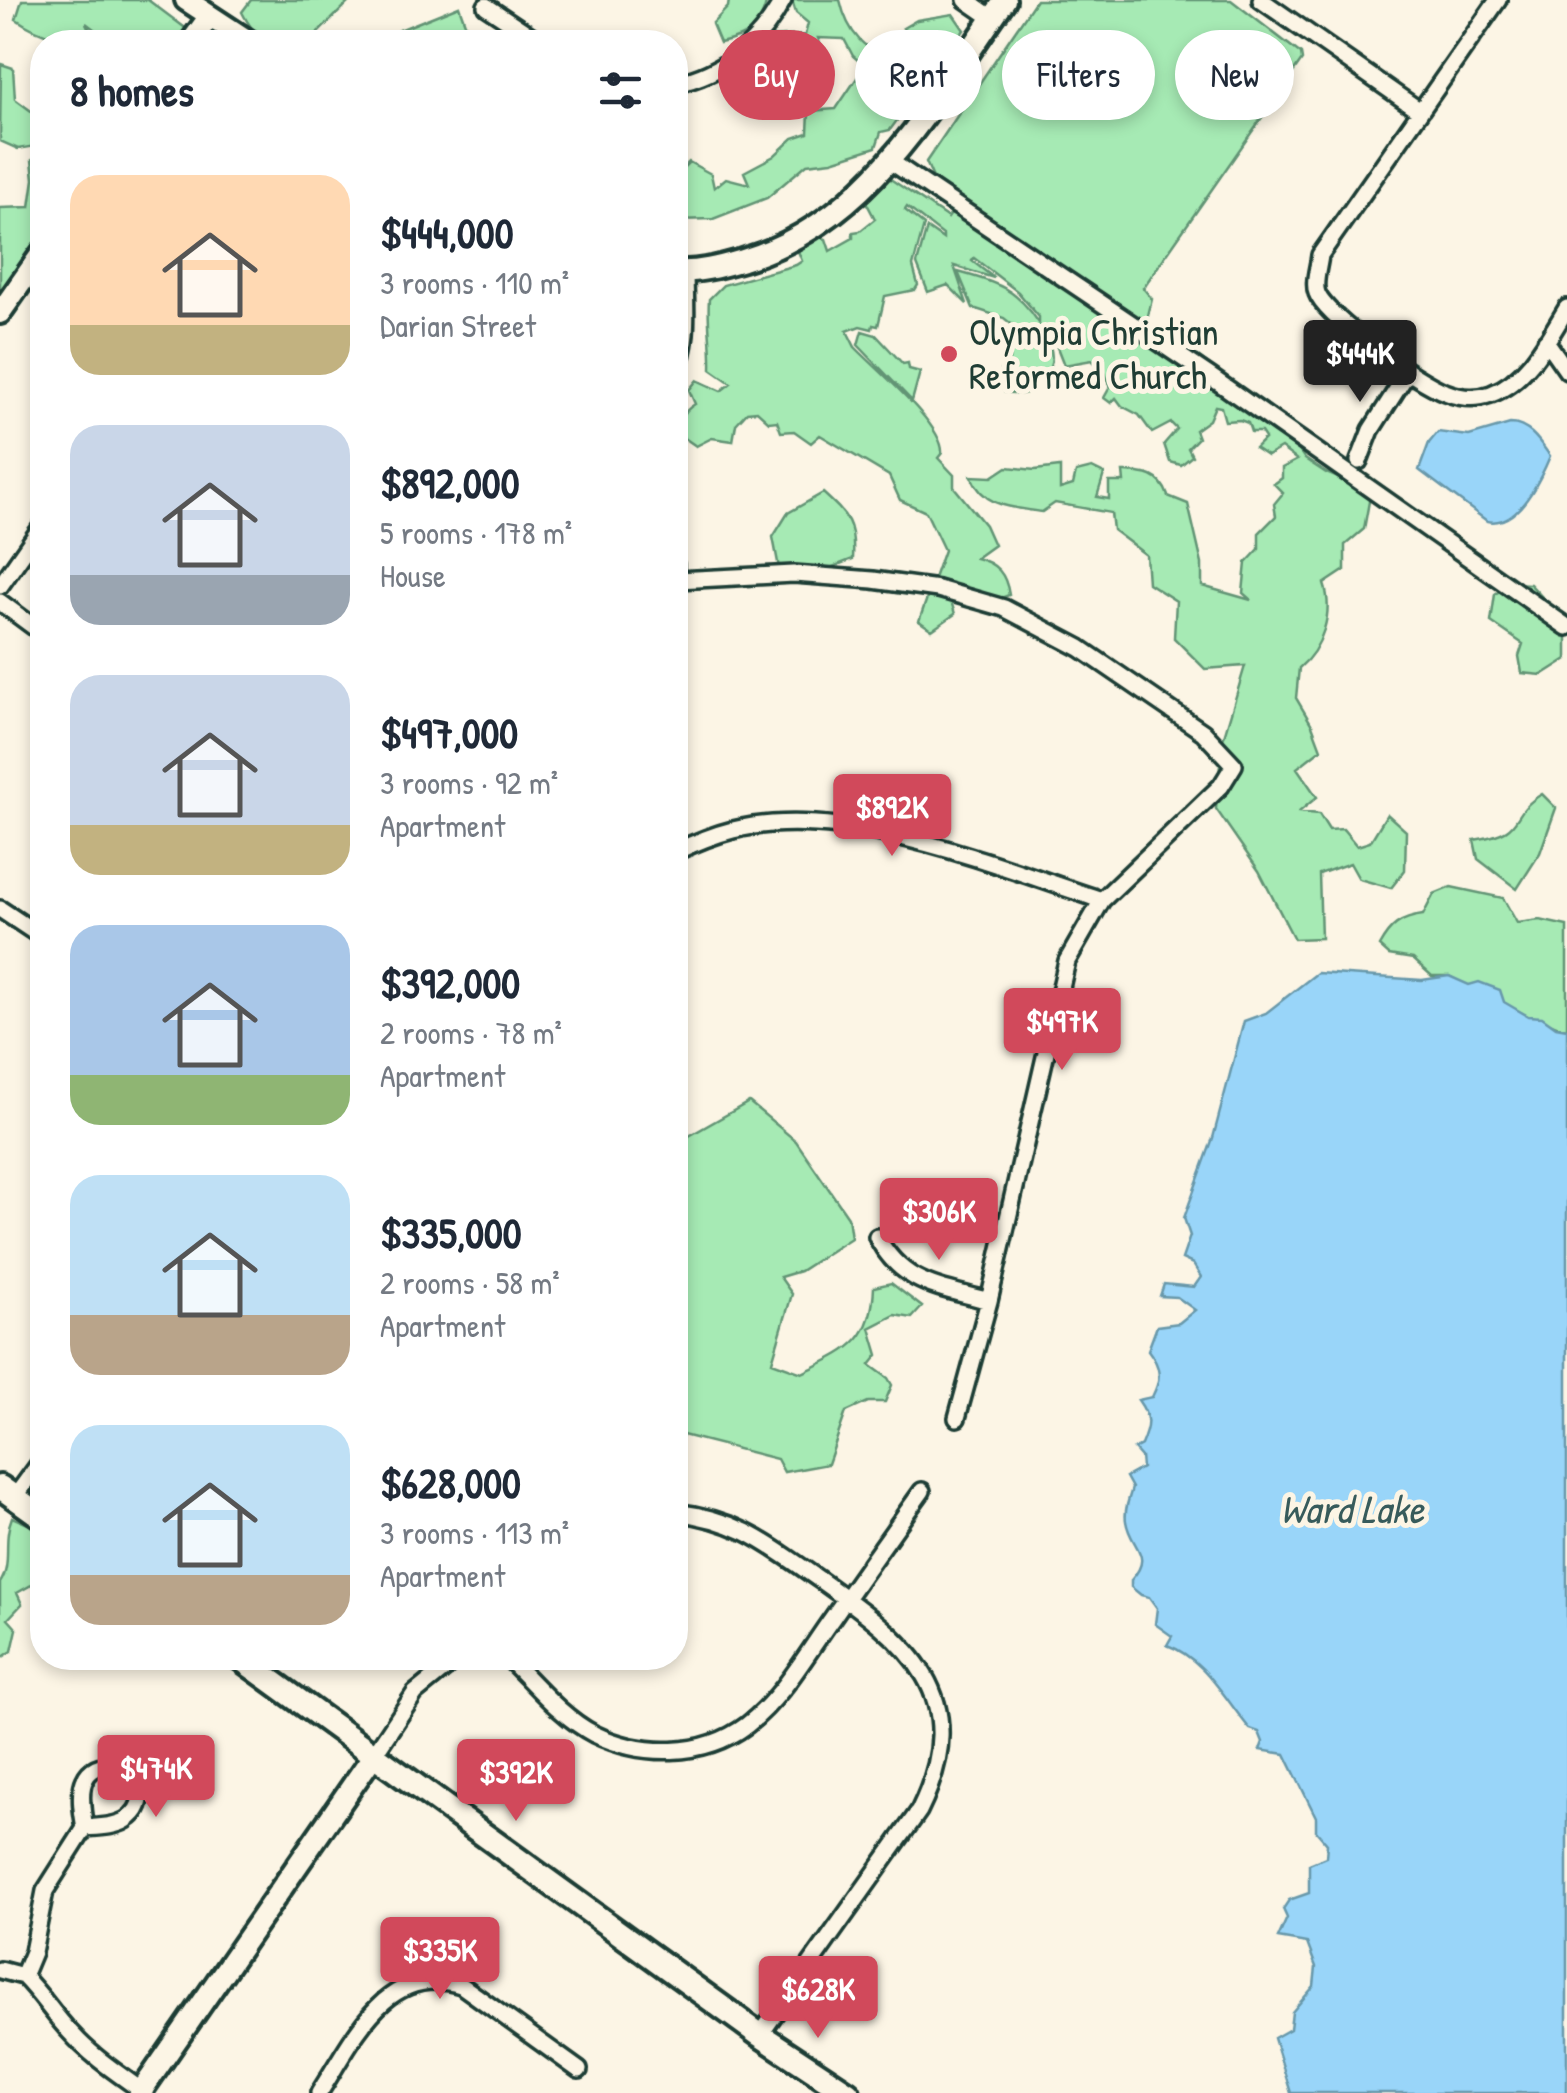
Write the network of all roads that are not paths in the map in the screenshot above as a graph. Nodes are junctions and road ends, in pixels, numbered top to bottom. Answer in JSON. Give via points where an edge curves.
{"nodes":[{"id":1,"x":186,"y":0,"type":"edge"},
{"id":2,"x":783,"y":0,"type":"edge"},
{"id":3,"x":966,"y":0,"type":"edge"},
{"id":4,"x":1005,"y":0,"type":"edge"},
{"id":5,"x":1261,"y":0,"type":"edge"},
{"id":6,"x":1498,"y":0,"type":"edge"},
{"id":7,"x":486,"y":6,"type":"dead end"},
{"id":8,"x":209,"y":17,"type":"junction"},
{"id":9,"x":992,"y":18,"type":"junction"},
{"id":10,"x":200,"y":30,"type":"edge"},
{"id":11,"x":230,"y":30,"type":"edge"},
{"id":12,"x":522,"y":30,"type":"edge"},
{"id":13,"x":688,"y":79,"type":"edge"},
{"id":14,"x":1420,"y":111,"type":"junction"},
{"id":15,"x":890,"y":161,"type":"junction"},
{"id":16,"x":30,"y":269,"type":"edge"},
{"id":17,"x":688,"y":271,"type":"edge"},
{"id":18,"x":1567,"y":308,"type":"edge"},
{"id":19,"x":0,"y":313,"type":"edge"},
{"id":20,"x":1546,"y":341,"type":"junction"},
{"id":21,"x":1408,"y":372,"type":"junction"},
{"id":22,"x":1567,"y":372,"type":"edge"},
{"id":23,"x":1360,"y":461,"type":"dead end"},
{"id":24,"x":30,"y":543,"type":"edge"},
{"id":25,"x":688,"y":579,"type":"edge"},
{"id":26,"x":0,"y":586,"type":"edge"},
{"id":27,"x":0,"y":602,"type":"edge"},
{"id":28,"x":30,"y":624,"type":"edge"},
{"id":29,"x":1567,"y":626,"type":"edge"},
{"id":30,"x":688,"y":847,"type":"edge"},
{"id":31,"x":1102,"y":900,"type":"junction"},
{"id":32,"x":0,"y":909,"type":"edge"},
{"id":33,"x":30,"y":929,"type":"edge"},
{"id":34,"x":877,"y":1237,"type":"dead end"},
{"id":35,"x":989,"y":1301,"type":"junction"},
{"id":36,"x":957,"y":1418,"type":"dead end"},
{"id":37,"x":30,"y":1471,"type":"edge"},
{"id":38,"x":922,"y":1491,"type":"dead end"},
{"id":39,"x":8,"y":1492,"type":"edge"},
{"id":40,"x":30,"y":1508,"type":"edge"},
{"id":41,"x":688,"y":1515,"type":"edge"},
{"id":42,"x":846,"y":1598,"type":"junction"},
{"id":43,"x":257,"y":1670,"type":"edge"},
{"id":44,"x":443,"y":1670,"type":"edge"},
{"id":45,"x":520,"y":1670,"type":"edge"},
{"id":46,"x":375,"y":1753,"type":"junction"},
{"id":47,"x":85,"y":1828,"type":"junction"},
{"id":48,"x":0,"y":1970,"type":"edge"},
{"id":49,"x":23,"y":1976,"type":"junction"},
{"id":50,"x":760,"y":2035,"type":"junction"},
{"id":51,"x":578,"y":2070,"type":"dead end"},
{"id":52,"x":142,"y":2092,"type":"edge"},
{"id":53,"x":319,"y":2093,"type":"edge"},
{"id":54,"x":824,"y":2093,"type":"edge"},
{"id":55,"x":848,"y":2093,"type":"edge"}],
"edges":[{"from":1,"to":8,"type":"street"},
{"from":2,"to":13,"type":"street","via":[[753,43],[722,67]]},
{"from":3,"to":9,"type":"street"},
{"from":4,"to":9,"type":"street"},
{"from":5,"to":14,"type":"street"},
{"from":6,"to":14,"type":"street"},
{"from":7,"to":12,"type":"street"},
{"from":8,"to":10,"type":"street"},
{"from":8,"to":11,"type":"street"},
{"from":9,"to":15,"type":"street"},
{"from":14,"to":21,"type":"street","via":[[1320,255],[1315,290],[1327,310]]},
{"from":15,"to":17,"type":"street","via":[[803,236],[765,254]]},
{"from":15,"to":29,"type":"street"},
{"from":16,"to":19,"type":"street"},
{"from":18,"to":20,"type":"street"},
{"from":20,"to":21,"type":"street","via":[[1526,370],[1493,394],[1470,399]]},
{"from":20,"to":22,"type":"street"},
{"from":21,"to":23,"type":"street","via":[[1370,430]]},
{"from":24,"to":26,"type":"street"},
{"from":25,"to":31,"type":"street","via":[[794,574],[938,588],[1004,608],[1080,648],[1204,732],[1234,765],[1221,786]]},
{"from":27,"to":28,"type":"street"},
{"from":30,"to":31,"type":"street","via":[[735,830],[822,825],[914,839]]},
{"from":31,"to":35,"type":"street","via":[[1066,961]]},
{"from":32,"to":33,"type":"street"},
{"from":34,"to":35,"type":"street","via":[[888,1258],[915,1279]]},
{"from":35,"to":36,"type":"street"},
{"from":37,"to":39,"type":"street"},
{"from":38,"to":42,"type":"street"},
{"from":39,"to":40,"type":"main road"},
{"from":41,"to":42,"type":"street","via":[[756,1536]]},
{"from":42,"to":45,"type":"street","via":[[776,1696],[746,1726],[671,1753],[624,1746],[591,1732]]},
{"from":42,"to":50,"type":"street","via":[[910,1650],[924,1672],[941,1750],[919,1812]]},
{"from":43,"to":46,"type":"main road"},
{"from":44,"to":46,"type":"street","via":[[415,1693]]},
{"from":46,"to":50,"type":"main road"},
{"from":46,"to":52,"type":"street"},
{"from":47,"to":47,"type":"street","via":[[119,1824],[136,1812],[140,1792],[132,1773],[114,1764],[87,1774],[80,1792]]},
{"from":47,"to":49,"type":"street","via":[[46,1891]]},
{"from":48,"to":49,"type":"street"},
{"from":49,"to":52,"type":"street","via":[[69,2032]]},
{"from":50,"to":54,"type":"main road"},
{"from":50,"to":55,"type":"main road"},
{"from":51,"to":53,"type":"street","via":[[461,1985],[423,1981],[384,2000]]}]}
